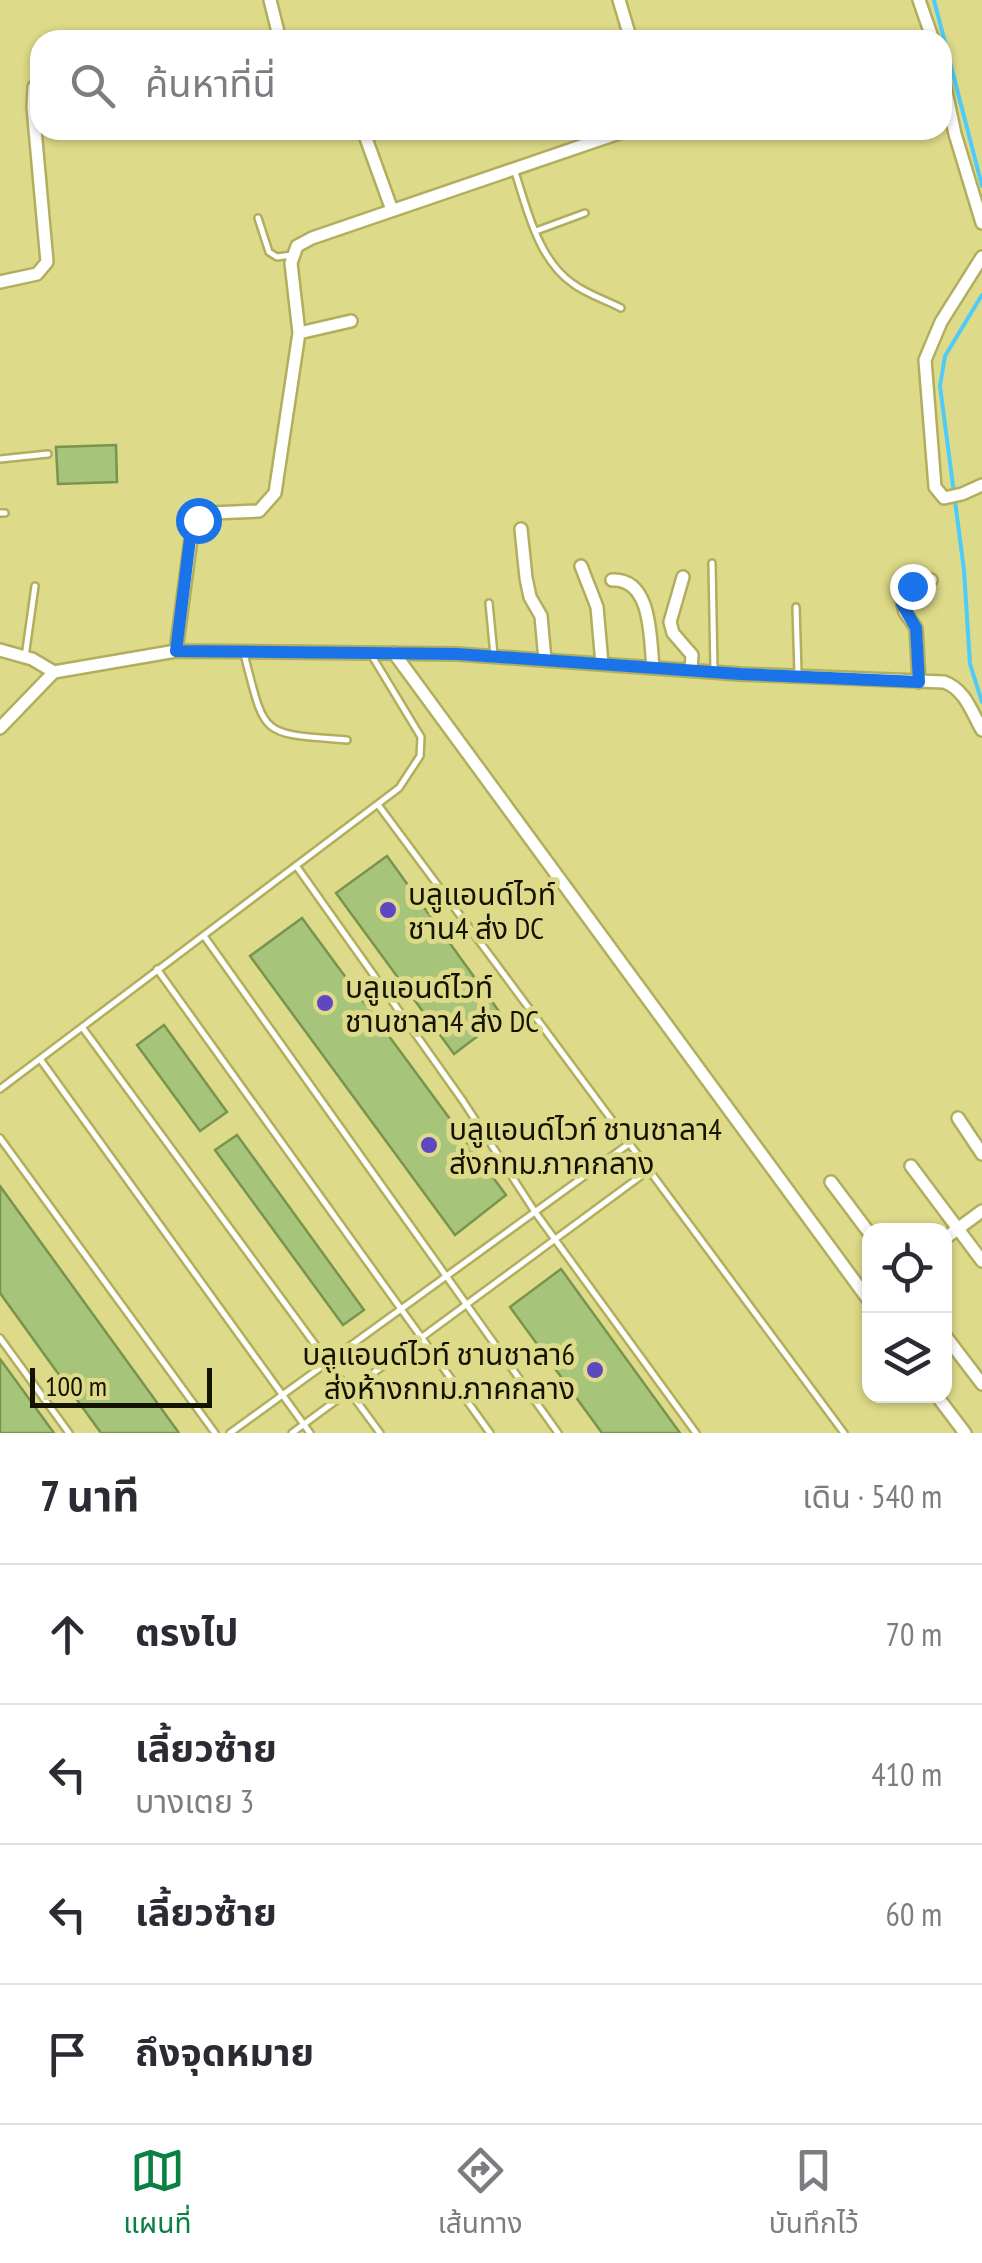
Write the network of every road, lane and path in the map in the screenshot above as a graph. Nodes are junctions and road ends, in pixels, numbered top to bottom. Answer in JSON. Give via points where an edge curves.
{"nodes":[{"id":1,"x":270,"y":0,"type":"edge"},
{"id":2,"x":619,"y":0,"type":"edge"},
{"id":3,"x":919,"y":0,"type":"edge"},
{"id":4,"x":278,"y":30,"type":"edge"},
{"id":5,"x":627,"y":30,"type":"edge"},
{"id":6,"x":929,"y":30,"type":"edge"},
{"id":7,"x":952,"y":120,"type":"edge"},
{"id":8,"x":36,"y":140,"type":"edge"},
{"id":9,"x":367,"y":140,"type":"edge"},
{"id":10,"x":599,"y":140,"type":"edge"},
{"id":11,"x":514,"y":169,"type":"junction"},
{"id":12,"x":392,"y":210,"type":"junction"},
{"id":13,"x":585,"y":213,"type":"dead end"},
{"id":14,"x":258,"y":218,"type":"dead end"},
{"id":15,"x":982,"y":223,"type":"edge"},
{"id":16,"x":535,"y":232,"type":"junction"},
{"id":17,"x":292,"y":256,"type":"junction"},
{"id":18,"x":982,"y":257,"type":"edge"},
{"id":19,"x":0,"y":282,"type":"edge"},
{"id":20,"x":622,"y":308,"type":"dead end"},
{"id":21,"x":352,"y":321,"type":"dead end"},
{"id":22,"x":299,"y":333,"type":"junction"},
{"id":23,"x":48,"y":454,"type":"dead end"},
{"id":24,"x":0,"y":458,"type":"edge"},
{"id":25,"x":982,"y":485,"type":"edge"},
{"id":26,"x":521,"y":530,"type":"dead end"},
{"id":27,"x":712,"y":562,"type":"dead end"},
{"id":28,"x":580,"y":566,"type":"dead end"},
{"id":29,"x":683,"y":577,"type":"dead end"},
{"id":30,"x":612,"y":580,"type":"dead end"},
{"id":31,"x":931,"y":580,"type":"dead end"},
{"id":32,"x":35,"y":586,"type":"dead end"},
{"id":33,"x":488,"y":603,"type":"dead end"},
{"id":34,"x":796,"y":607,"type":"dead end"},
{"id":35,"x":0,"y":650,"type":"edge"},
{"id":36,"x":176,"y":651,"type":"junction"},
{"id":37,"x":243,"y":651,"type":"junction"},
{"id":38,"x":370,"y":652,"type":"junction"},
{"id":39,"x":394,"y":652,"type":"junction"},
{"id":40,"x":494,"y":656,"type":"junction"},
{"id":41,"x":25,"y":657,"type":"junction"},
{"id":42,"x":545,"y":660,"type":"junction"},
{"id":43,"x":602,"y":664,"type":"junction"},
{"id":44,"x":652,"y":668,"type":"junction"},
{"id":45,"x":691,"y":671,"type":"junction"},
{"id":46,"x":54,"y":672,"type":"junction"},
{"id":47,"x":714,"y":673,"type":"junction"},
{"id":48,"x":798,"y":677,"type":"junction"},
{"id":49,"x":919,"y":682,"type":"junction"},
{"id":50,"x":0,"y":728,"type":"edge"},
{"id":51,"x":982,"y":730,"type":"edge"},
{"id":52,"x":347,"y":740,"type":"dead end"},
{"id":53,"x":379,"y":806,"type":"junction"},
{"id":54,"x":297,"y":866,"type":"junction"},
{"id":55,"x":204,"y":936,"type":"junction"},
{"id":56,"x":157,"y":969,"type":"junction"},
{"id":57,"x":82,"y":1027,"type":"junction"},
{"id":58,"x":40,"y":1059,"type":"junction"},
{"id":59,"x":0,"y":1089,"type":"edge"},
{"id":60,"x":958,"y":1118,"type":"dead end"},
{"id":61,"x":0,"y":1138,"type":"edge"},
{"id":62,"x":630,"y":1143,"type":"junction"},
{"id":63,"x":982,"y":1154,"type":"edge"},
{"id":64,"x":910,"y":1166,"type":"dead end"},
{"id":65,"x":649,"y":1170,"type":"junction"},
{"id":66,"x":831,"y":1182,"type":"dead end"},
{"id":67,"x":982,"y":1211,"type":"edge"},
{"id":68,"x":534,"y":1212,"type":"junction"},
{"id":69,"x":862,"y":1223,"type":"edge"},
{"id":70,"x":958,"y":1229,"type":"junction"},
{"id":71,"x":952,"y":1233,"type":"edge"},
{"id":72,"x":554,"y":1240,"type":"junction"},
{"id":73,"x":982,"y":1261,"type":"edge"},
{"id":74,"x":446,"y":1276,"type":"junction"},
{"id":75,"x":862,"y":1291,"type":"edge"},
{"id":76,"x":466,"y":1305,"type":"junction"},
{"id":77,"x":400,"y":1310,"type":"junction"},
{"id":78,"x":0,"y":1338,"type":"edge"},
{"id":79,"x":421,"y":1338,"type":"junction"},
{"id":80,"x":952,"y":1345,"type":"edge"},
{"id":81,"x":328,"y":1362,"type":"junction"},
{"id":82,"x":982,"y":1384,"type":"edge"},
{"id":83,"x":349,"y":1392,"type":"junction"},
{"id":84,"x":283,"y":1395,"type":"junction"},
{"id":85,"x":943,"y":1403,"type":"edge"},
{"id":86,"x":304,"y":1424,"type":"junction"},
{"id":87,"x":69,"y":1433,"type":"edge"},
{"id":88,"x":215,"y":1433,"type":"edge"},
{"id":89,"x":230,"y":1433,"type":"edge"},
{"id":90,"x":292,"y":1433,"type":"edge"},
{"id":91,"x":310,"y":1433,"type":"edge"},
{"id":92,"x":380,"y":1433,"type":"edge"},
{"id":93,"x":490,"y":1433,"type":"edge"},
{"id":94,"x":558,"y":1433,"type":"edge"},
{"id":95,"x":696,"y":1433,"type":"edge"},
{"id":96,"x":844,"y":1433,"type":"edge"},
{"id":97,"x":965,"y":1433,"type":"edge"}],
"edges":[{"from":1,"to":4,"type":"street"},
{"from":2,"to":5,"type":"street"},
{"from":3,"to":6,"type":"street"},
{"from":7,"to":15,"type":"street"},
{"from":8,"to":19,"type":"street","via":[[47,262],[37,274]]},
{"from":9,"to":12,"type":"street"},
{"from":10,"to":11,"type":"street"},
{"from":11,"to":12,"type":"street"},
{"from":11,"to":16,"type":"lane"},
{"from":12,"to":17,"type":"street","via":[[303,241]]},
{"from":13,"to":16,"type":"lane"},
{"from":14,"to":17,"type":"lane","via":[[268,252]]},
{"from":16,"to":20,"type":"lane","via":[[572,284]]},
{"from":17,"to":22,"type":"street"},
{"from":18,"to":25,"type":"street","via":[[925,360],[935,487],[944,498]]},
{"from":21,"to":22,"type":"street"},
{"from":22,"to":36,"type":"street","via":[[275,493],[259,511],[198,520]]},
{"from":23,"to":24,"type":"lane"},
{"from":26,"to":42,"type":"street","via":[[530,598],[542,616]]},
{"from":27,"to":47,"type":"lane"},
{"from":28,"to":43,"type":"street","via":[[597,607]]},
{"from":29,"to":45,"type":"street","via":[[670,622],[692,656]]},
{"from":30,"to":44,"type":"street","via":[[638,589]]},
{"from":31,"to":49,"type":"street","via":[[901,596],[916,628]]},
{"from":32,"to":41,"type":"lane"},
{"from":33,"to":40,"type":"lane"},
{"from":34,"to":48,"type":"lane"},
{"from":35,"to":41,"type":"street"},
{"from":36,"to":37,"type":"street"},
{"from":36,"to":46,"type":"street"},
{"from":37,"to":38,"type":"street"},
{"from":37,"to":52,"type":"lane","via":[[260,716],[272,730]]},
{"from":38,"to":39,"type":"street"},
{"from":38,"to":53,"type":"lane","via":[[421,737],[412,770]]},
{"from":39,"to":40,"type":"street"},
{"from":39,"to":75,"type":"street"},
{"from":40,"to":42,"type":"street"},
{"from":41,"to":46,"type":"street"},
{"from":42,"to":43,"type":"street"},
{"from":43,"to":44,"type":"street"},
{"from":44,"to":45,"type":"street"},
{"from":45,"to":47,"type":"street"},
{"from":46,"to":50,"type":"street"},
{"from":47,"to":48,"type":"street"},
{"from":48,"to":49,"type":"street"},
{"from":49,"to":51,"type":"street","via":[[954,686]]},
{"from":53,"to":54,"type":"lane"},
{"from":53,"to":62,"type":"lane"},
{"from":54,"to":55,"type":"lane"},
{"from":54,"to":68,"type":"lane"},
{"from":55,"to":56,"type":"lane"},
{"from":55,"to":74,"type":"lane"},
{"from":56,"to":57,"type":"lane"},
{"from":56,"to":77,"type":"lane"},
{"from":57,"to":58,"type":"lane"},
{"from":57,"to":81,"type":"lane"},
{"from":58,"to":59,"type":"lane"},
{"from":58,"to":84,"type":"lane"},
{"from":60,"to":63,"type":"street"},
{"from":61,"to":88,"type":"lane"},
{"from":62,"to":65,"type":"lane"},
{"from":62,"to":68,"type":"lane"},
{"from":64,"to":70,"type":"street"},
{"from":65,"to":72,"type":"lane"},
{"from":65,"to":96,"type":"lane"},
{"from":66,"to":69,"type":"street"},
{"from":67,"to":70,"type":"street"},
{"from":68,"to":72,"type":"lane"},
{"from":68,"to":74,"type":"lane"},
{"from":70,"to":71,"type":"street"},
{"from":70,"to":73,"type":"street"},
{"from":72,"to":76,"type":"lane"},
{"from":72,"to":95,"type":"lane"},
{"from":74,"to":76,"type":"lane"},
{"from":74,"to":77,"type":"lane"},
{"from":76,"to":79,"type":"lane"},
{"from":76,"to":94,"type":"lane"},
{"from":77,"to":79,"type":"lane"},
{"from":77,"to":81,"type":"lane"},
{"from":78,"to":87,"type":"lane"},
{"from":79,"to":83,"type":"lane"},
{"from":79,"to":93,"type":"lane"},
{"from":80,"to":82,"type":"street"},
{"from":81,"to":83,"type":"lane"},
{"from":81,"to":84,"type":"lane"},
{"from":83,"to":86,"type":"lane"},
{"from":83,"to":92,"type":"lane"},
{"from":84,"to":86,"type":"lane"},
{"from":84,"to":89,"type":"lane"},
{"from":85,"to":97,"type":"street"},
{"from":86,"to":90,"type":"lane"},
{"from":86,"to":91,"type":"lane"}]}
